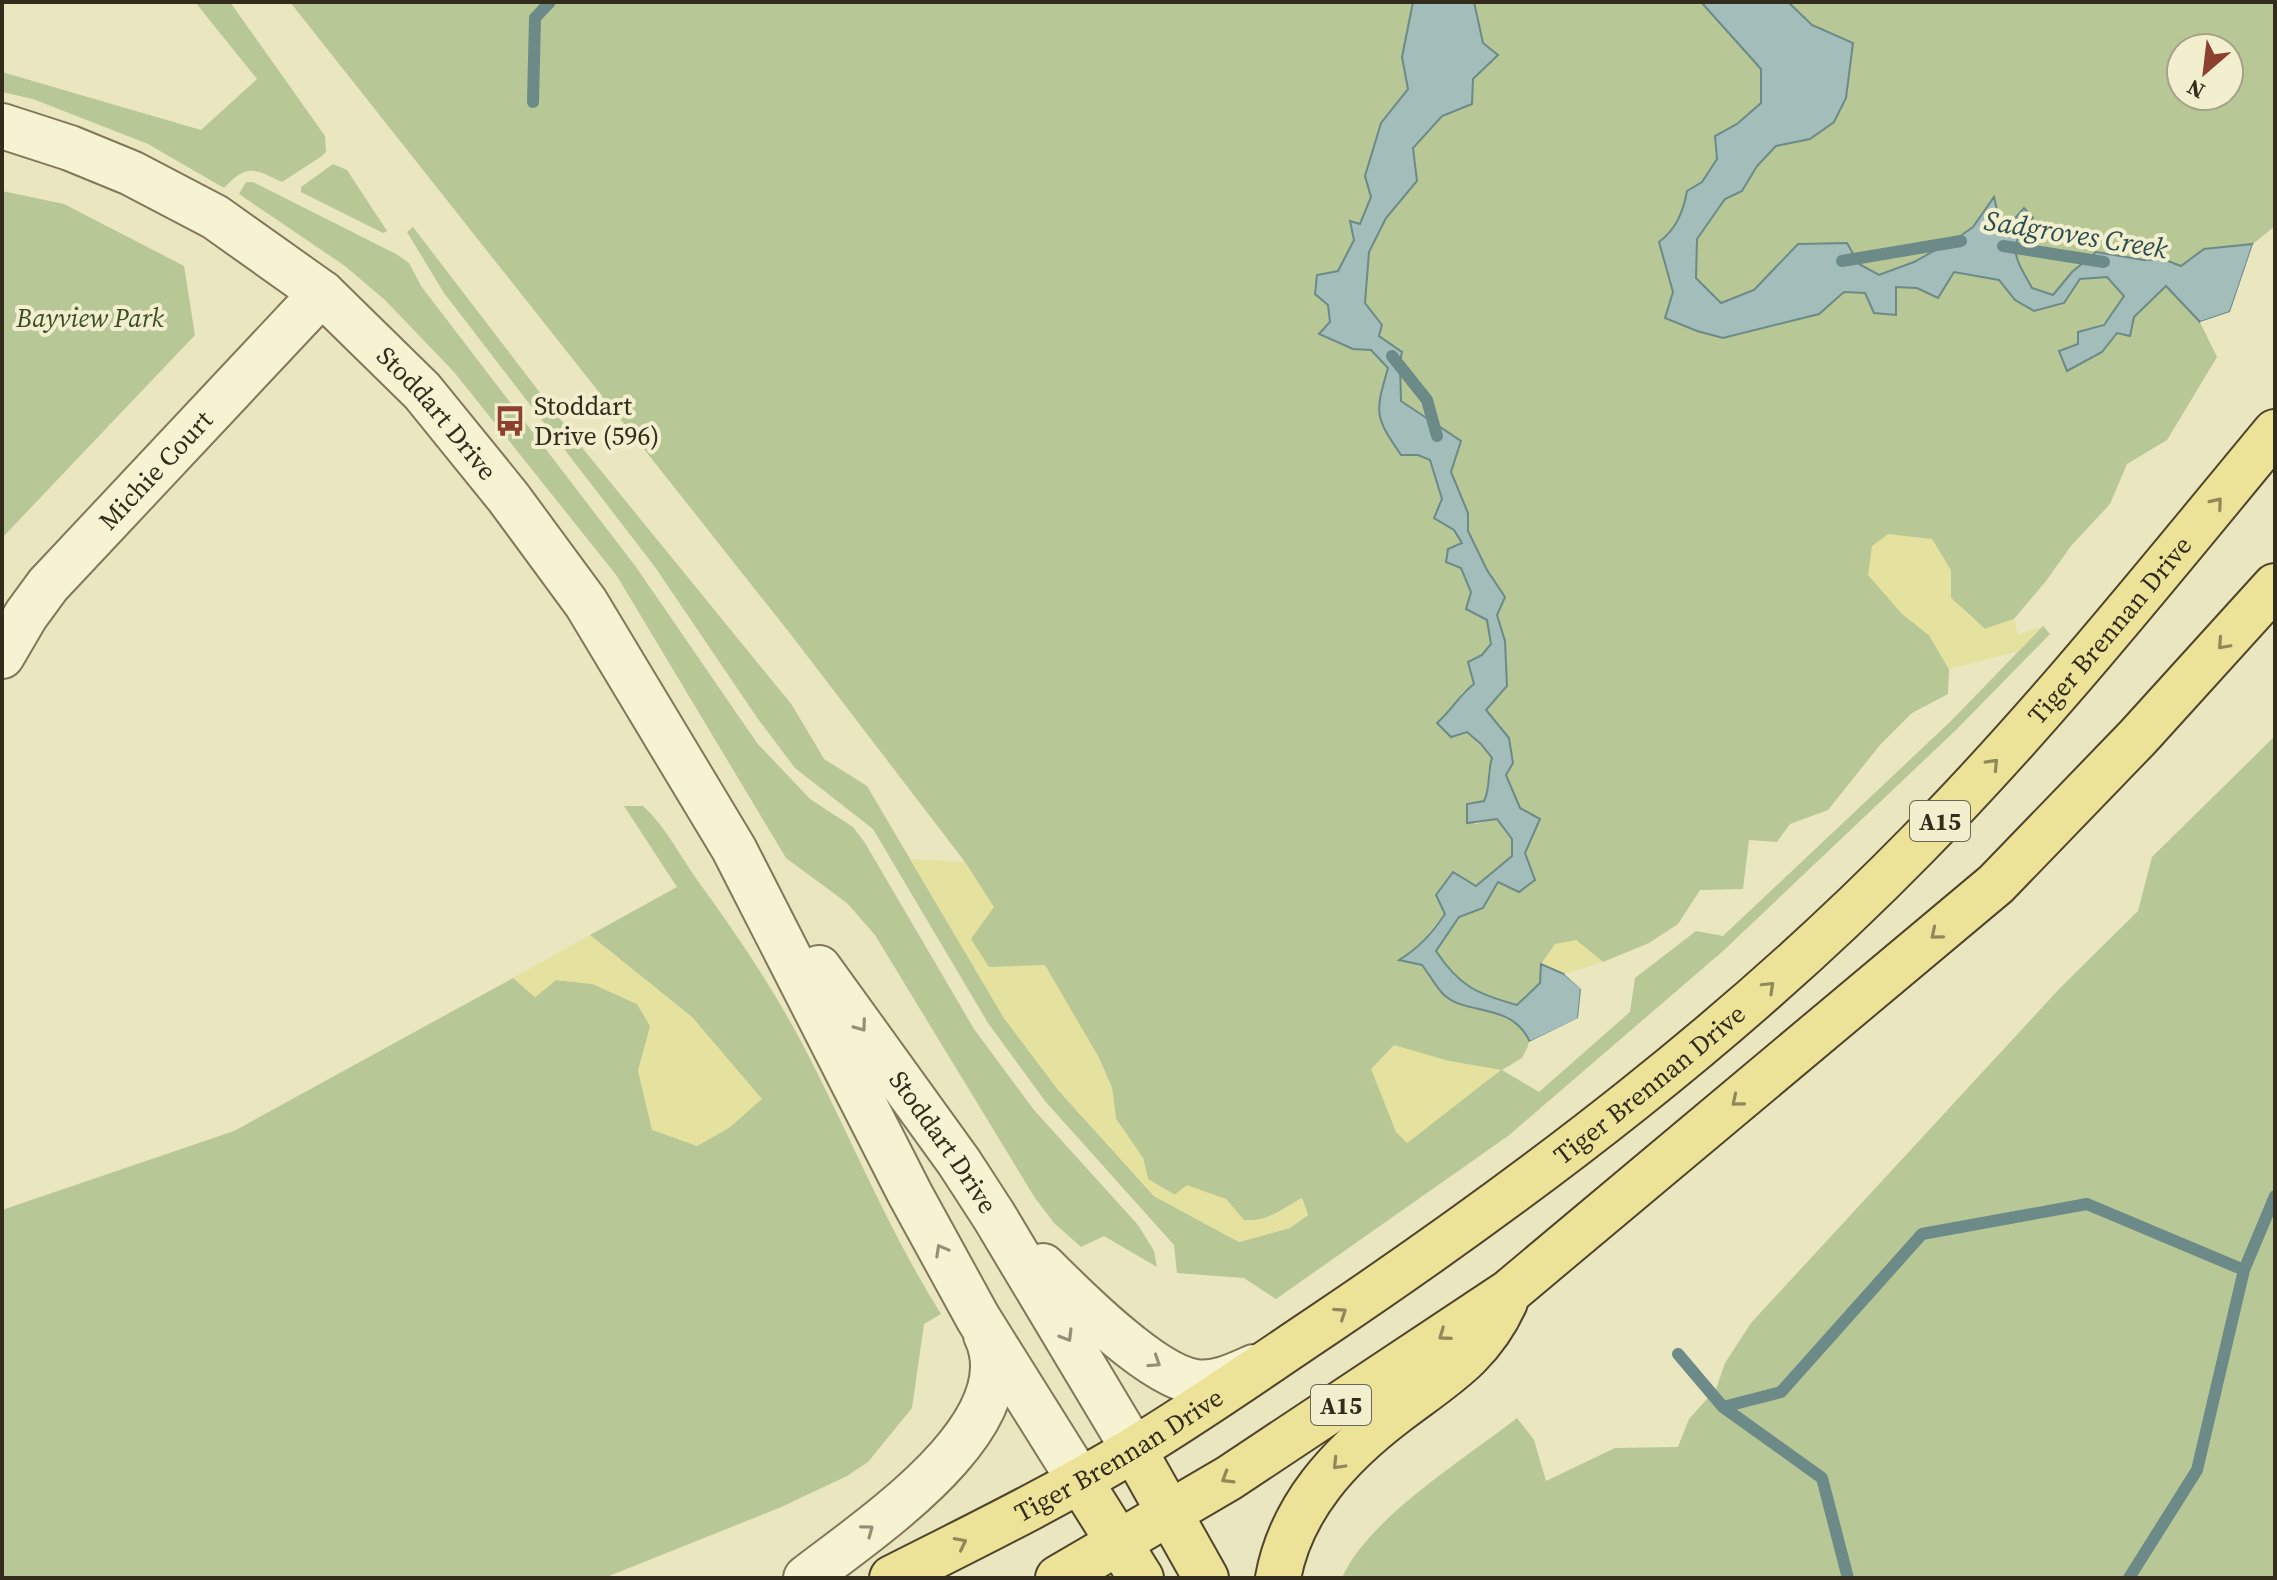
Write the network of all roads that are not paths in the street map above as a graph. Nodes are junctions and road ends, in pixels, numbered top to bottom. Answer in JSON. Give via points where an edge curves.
{"nodes":[{"id":1,"x":2,"y":126,"type":"edge"},
{"id":2,"x":322,"y":293,"type":"junction"},
{"id":3,"x":2275,"y":432,"type":"edge"},
{"id":4,"x":2275,"y":586,"type":"edge"},
{"id":5,"x":2,"y":656,"type":"edge"},
{"id":6,"x":734,"y":849,"type":"junction"},
{"id":7,"x":994,"y":1216,"type":"junction"},
{"id":8,"x":1509,"y":1292,"type":"junction"},
{"id":9,"x":978,"y":1318,"type":"junction"},
{"id":10,"x":1277,"y":1356,"type":"junction"},
{"id":11,"x":1134,"y":1450,"type":"junction"},
{"id":12,"x":1080,"y":1481,"type":"junction"},
{"id":13,"x":1170,"y":1513,"type":"junction"},
{"id":14,"x":1130,"y":1561,"type":"edge"},
{"id":15,"x":806,"y":1578,"type":"edge"},
{"id":16,"x":892,"y":1578,"type":"edge"},
{"id":17,"x":1058,"y":1578,"type":"edge"},
{"id":18,"x":1206,"y":1578,"type":"edge"},
{"id":19,"x":1278,"y":1578,"type":"edge"}],
"edges":[{"from":1,"to":2,"type":"street","name":"Stoddart Drive","via":[[131,173],[215,217]]},
{"from":2,"to":5,"type":"street","name":"Michie Court","via":[[48,585]]},
{"from":2,"to":6,"type":"street","name":"Stoddart Drive","via":[[422,391],[517,508],[586,603]]},
{"from":10,"to":3,"type":"main road","name":"Tiger Brennan Drive","number":"A15","one_way":true,"via":[[1556,1160],[1753,1001],[1917,846],[2063,688]]},
{"from":4,"to":8,"type":"main road","number":"A15","one_way":true,"via":[[1996,884]]},
{"from":6,"to":7,"type":"street","name":"Stoddart Drive","one_way":true},
{"from":9,"to":6,"type":"street","name":"Stoddart Drive","one_way":true},
{"from":7,"to":10,"type":"street","one_way":true,"via":[[1115,1334],[1179,1377],[1195,1382],[1232,1377]]},
{"from":7,"to":11,"type":"street","name":"Stoddart Drive","one_way":true},
{"from":8,"to":13,"type":"main road","number":"A15","one_way":true},
{"from":8,"to":19,"type":"main road","one_way":true,"via":[[1494,1325],[1466,1360],[1332,1469],[1295,1523]]},
{"from":9,"to":12,"type":"street","name":"Stoddart Drive"},
{"from":15,"to":9,"type":"street","one_way":true,"via":[[911,1497],[972,1426],[987,1400],[995,1368]]},
{"from":10,"to":11,"type":"main road","name":"Tiger Brennan Drive","number":"A15"},
{"from":11,"to":12,"type":"main road","name":"Tiger Brennan Drive","number":"A15"},
{"from":11,"to":13,"type":"main road"},
{"from":12,"to":14,"type":"main road"},
{"from":16,"to":12,"type":"main road","name":"Tiger Brennan Drive","number":"A15","one_way":true},
{"from":13,"to":14,"type":"main road","number":"A15"},
{"from":13,"to":18,"type":"main road"},
{"from":14,"to":17,"type":"main road","number":"A15"}]}
